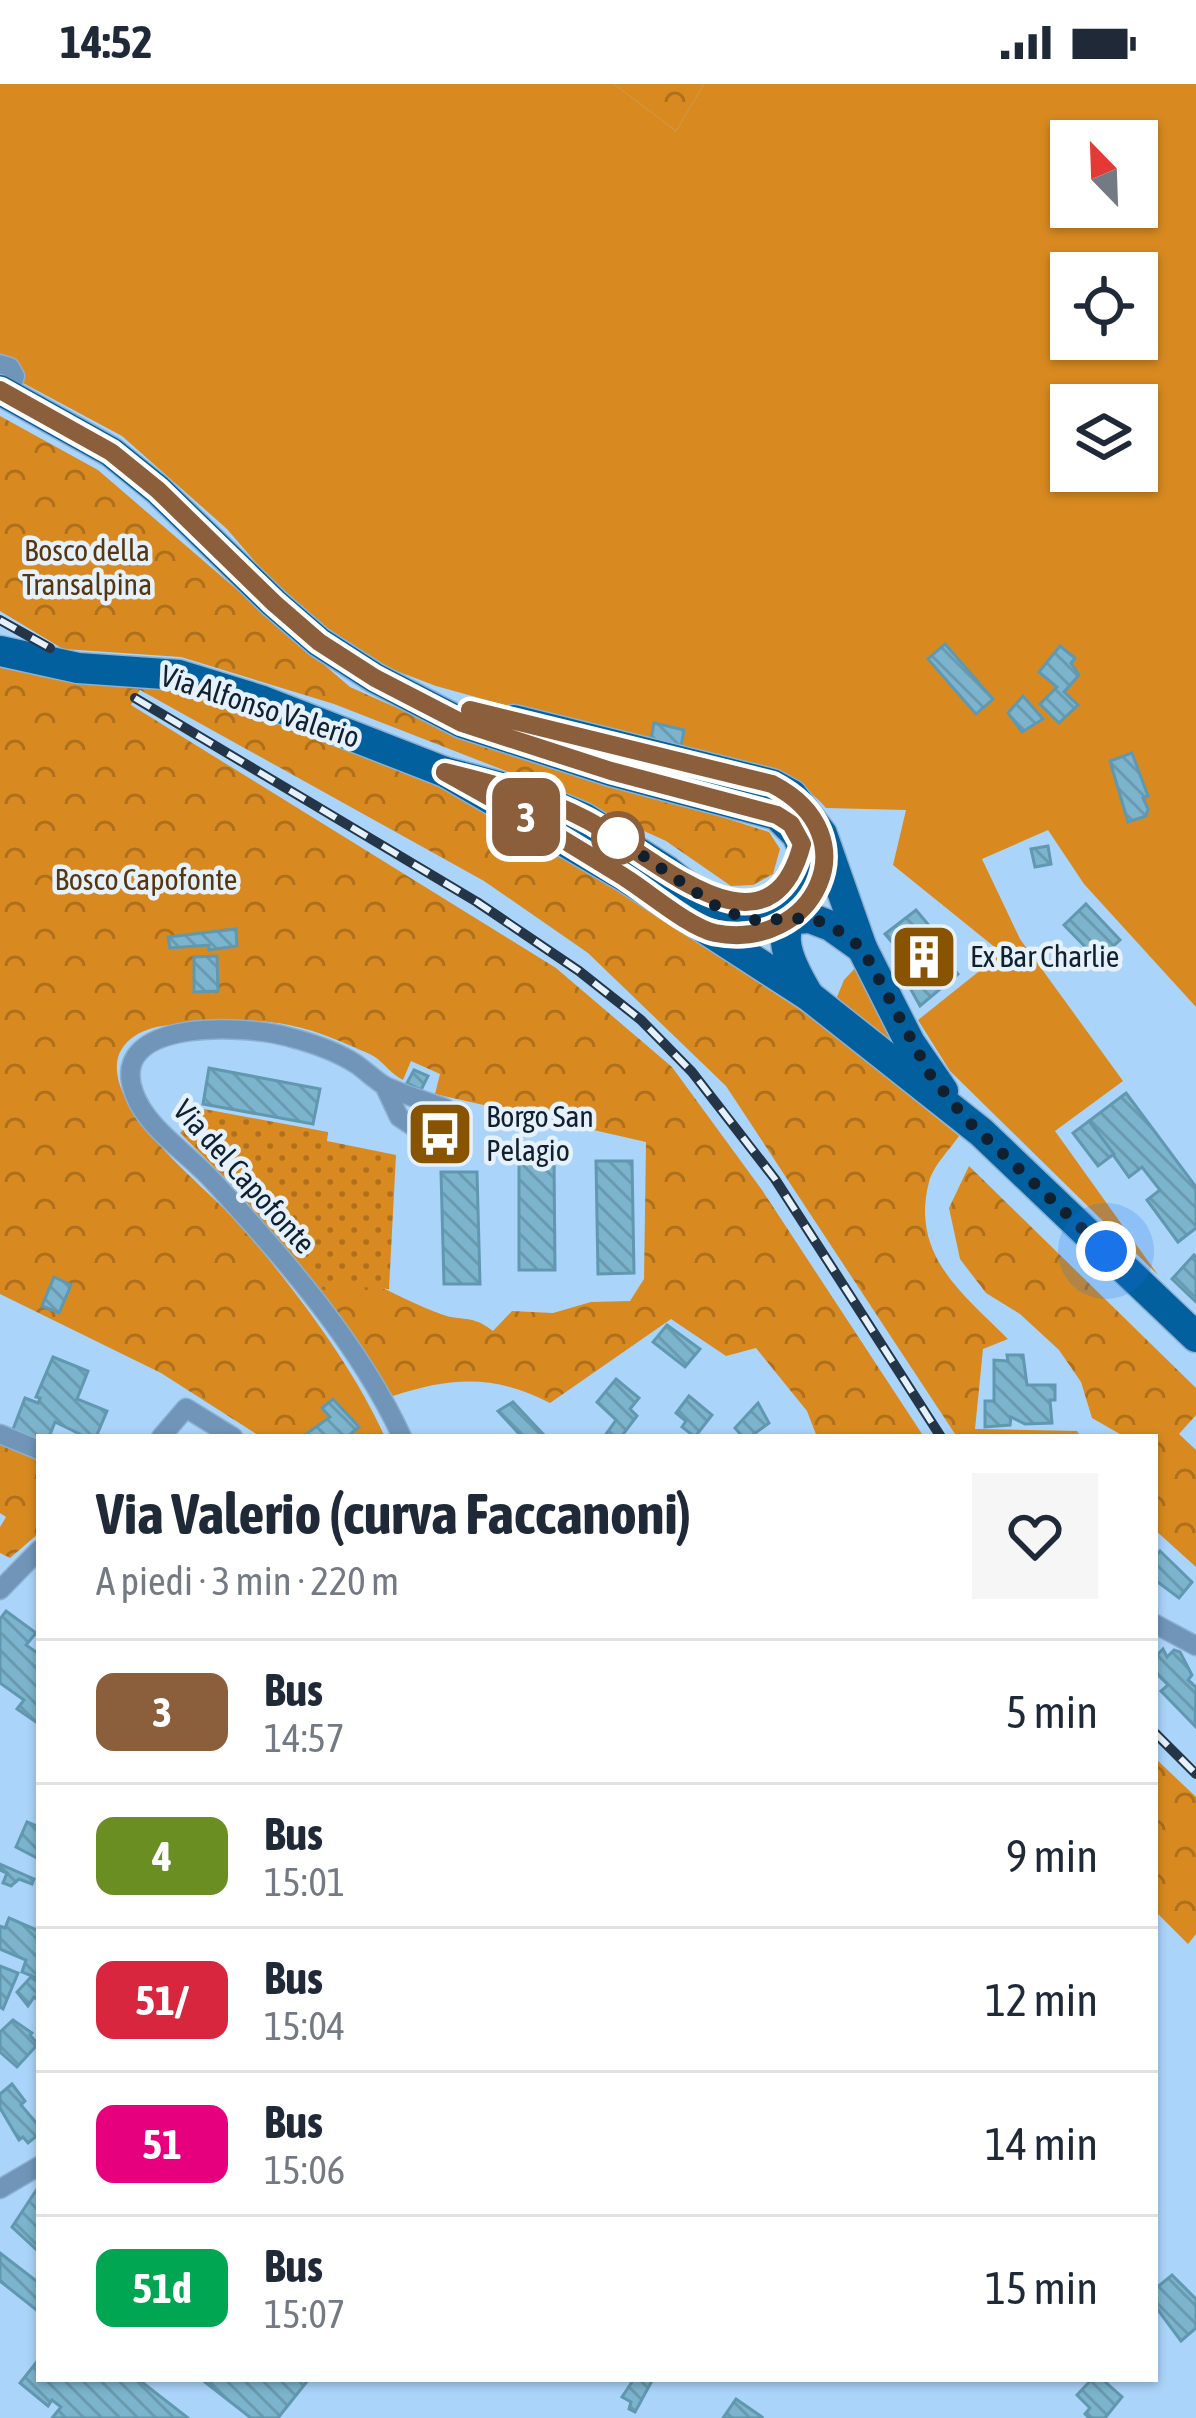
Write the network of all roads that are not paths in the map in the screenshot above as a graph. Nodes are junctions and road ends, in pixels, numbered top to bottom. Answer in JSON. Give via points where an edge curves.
{"nodes":[{"id":1,"x":3,"y":383,"type":"edge"},
{"id":2,"x":0,"y":651,"type":"edge"},
{"id":3,"x":445,"y":772,"type":"junction"},
{"id":4,"x":815,"y":851,"type":"junction"},
{"id":5,"x":667,"y":871,"type":"junction"},
{"id":6,"x":788,"y":918,"type":"junction"},
{"id":7,"x":709,"y":932,"type":"junction"},
{"id":8,"x":862,"y":948,"type":"junction"},
{"id":9,"x":809,"y":997,"type":"junction"},
{"id":10,"x":384,"y":1085,"type":"dead end"},
{"id":11,"x":966,"y":1119,"type":"junction"},
{"id":12,"x":1196,"y":1336,"type":"edge"},
{"id":13,"x":0,"y":1434,"type":"edge"},
{"id":14,"x":164,"y":1434,"type":"edge"},
{"id":15,"x":228,"y":1434,"type":"edge"},
{"id":16,"x":400,"y":1434,"type":"edge"},
{"id":17,"x":36,"y":1449,"type":"edge"},
{"id":18,"x":36,"y":1552,"type":"edge"},
{"id":19,"x":8,"y":1567,"type":"edge"},
{"id":20,"x":0,"y":1590,"type":"edge"},
{"id":21,"x":1158,"y":1626,"type":"edge"},
{"id":22,"x":1196,"y":1646,"type":"edge"},
{"id":23,"x":36,"y":2168,"type":"edge"},
{"id":24,"x":0,"y":2189,"type":"edge"}],
"edges":[{"from":1,"to":4,"type":"main road","via":[[111,452],[319,642],[375,678],[462,723],[777,815]]},
{"from":2,"to":3,"type":"main road","name":"Via Alfonso Valerio","via":[[78,668],[179,675]]},
{"from":3,"to":5,"type":"main road","name":"Via Alfonso Valerio","via":[[566,810]]},
{"from":3,"to":7,"type":"main road","name":"Via Alfonso Valerio"},
{"from":4,"to":5,"type":"main road","via":[[779,892],[754,903],[713,896]]},
{"from":4,"to":6,"type":"main road"},
{"from":4,"to":8,"type":"main road"},
{"from":5,"to":6,"type":"main road","name":"Via Alfonso Valerio","via":[[738,918]]},
{"from":6,"to":7,"type":"main road","via":[[747,936]]},
{"from":6,"to":8,"type":"main road","name":"Via Alfonso Valerio","via":[[832,926]]},
{"from":6,"to":9,"type":"main road","via":[[785,950]]},
{"from":7,"to":9,"type":"main road","name":"Via Alfonso Valerio"},
{"from":8,"to":11,"type":"main road","via":[[910,1043]]},
{"from":9,"to":11,"type":"main road","name":"Via Alfonso Valerio"},
{"from":10,"to":16,"type":"street","name":"Via del Capofonte","via":[[323,1048],[266,1031],[167,1035],[136,1053],[129,1071],[149,1118],[292,1274]]},
{"from":11,"to":12,"type":"main road"},
{"from":13,"to":17,"type":"street"},
{"from":14,"to":15,"type":"street","via":[[186,1408]]},
{"from":18,"to":19,"type":"street"},
{"from":19,"to":20,"type":"street"},
{"from":21,"to":22,"type":"street"},
{"from":23,"to":24,"type":"street"}]}
